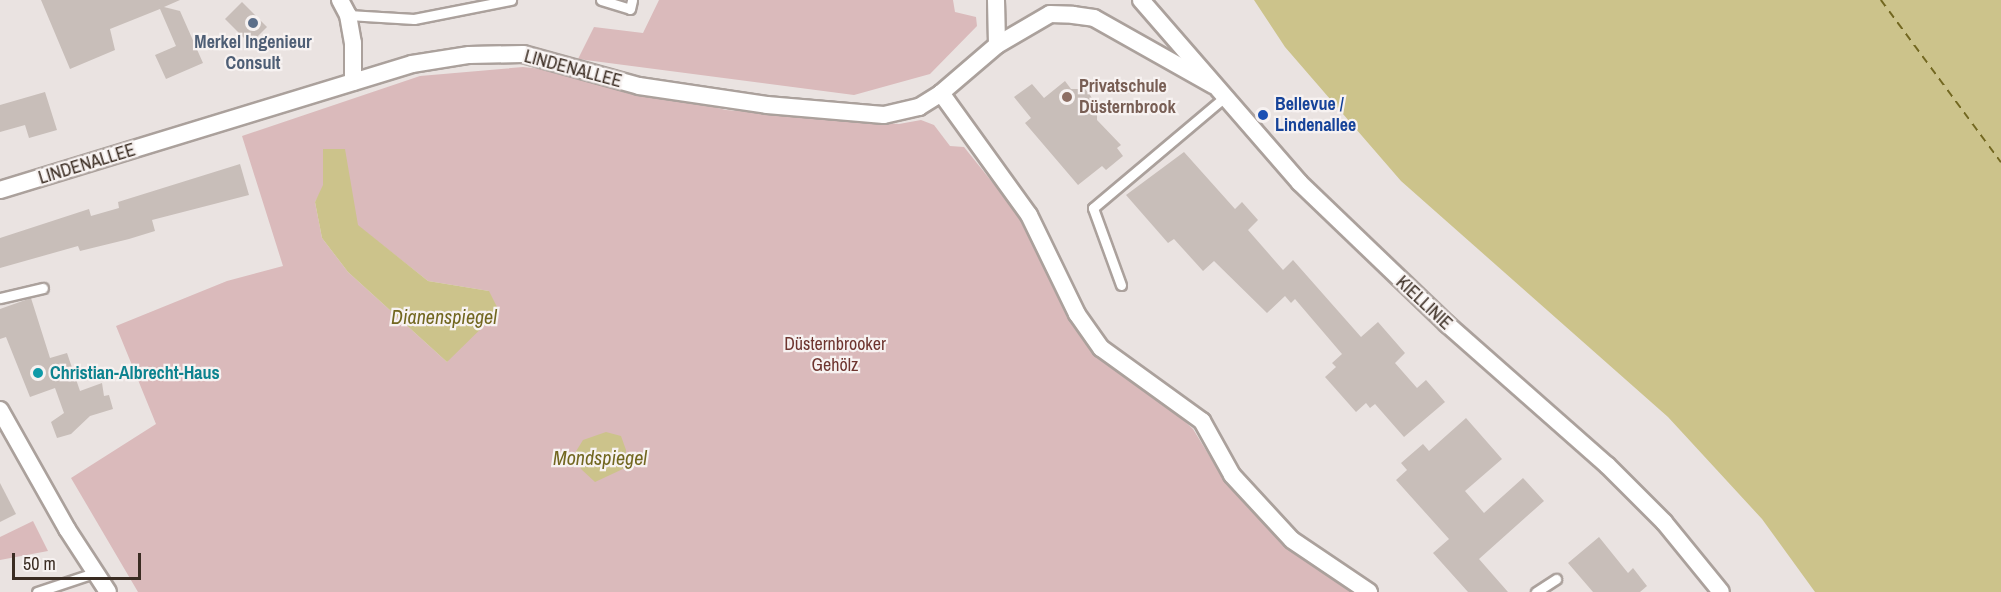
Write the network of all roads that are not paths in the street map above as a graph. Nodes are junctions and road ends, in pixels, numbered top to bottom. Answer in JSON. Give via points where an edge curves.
{"nodes":[{"id":1,"x":340,"y":0,"type":"edge"},
{"id":2,"x":511,"y":0,"type":"edge"},
{"id":3,"x":602,"y":0,"type":"edge"},
{"id":4,"x":632,"y":0,"type":"edge"},
{"id":5,"x":996,"y":0,"type":"edge"},
{"id":6,"x":1141,"y":0,"type":"edge"},
{"id":7,"x":348,"y":15,"type":"junction"},
{"id":8,"x":997,"y":45,"type":"junction"},
{"id":9,"x":353,"y":82,"type":"junction"},
{"id":10,"x":1222,"y":92,"type":"junction"},
{"id":11,"x":940,"y":93,"type":"junction"},
{"id":12,"x":0,"y":190,"type":"edge"},
{"id":13,"x":1121,"y":285,"type":"dead end"},
{"id":14,"x":43,"y":288,"type":"dead end"},
{"id":15,"x":0,"y":298,"type":"edge"},
{"id":16,"x":0,"y":410,"type":"edge"},
{"id":17,"x":94,"y":573,"type":"junction"},
{"id":18,"x":1556,"y":579,"type":"dead end"},
{"id":19,"x":37,"y":592,"type":"edge"},
{"id":20,"x":108,"y":592,"type":"edge"},
{"id":21,"x":1370,"y":592,"type":"edge"},
{"id":22,"x":1536,"y":592,"type":"edge"},
{"id":23,"x":1721,"y":592,"type":"edge"}],
"edges":[{"from":1,"to":7,"type":"street"},
{"from":2,"to":7,"type":"lane","via":[[414,19]]},
{"from":3,"to":4,"type":"lane","via":[[630,9]]},
{"from":5,"to":8,"type":"street"},
{"from":6,"to":10,"type":"street","name":"KIELLINIE"},
{"from":7,"to":9,"type":"street"},
{"from":8,"to":10,"type":"street","name":"LINDENALLEE","via":[[1050,14],[1094,18]]},
{"from":8,"to":11,"type":"street","name":"LINDENALLEE"},
{"from":9,"to":11,"type":"street","name":"LINDENALLEE","via":[[412,64],[469,55],[523,54],[639,86],[767,105],[884,115],[919,107]]},
{"from":9,"to":12,"type":"street","name":"LINDENALLEE"},
{"from":10,"to":13,"type":"lane","via":[[1093,207]]},
{"from":10,"to":23,"type":"street","name":"KIELLINIE","via":[[1300,183],[1374,256],[1607,465],[1664,522]]},
{"from":11,"to":21,"type":"street","via":[[1029,215],[1077,315],[1101,348],[1202,421],[1232,475],[1292,540]]},
{"from":14,"to":15,"type":"lane"},
{"from":16,"to":17,"type":"street"},
{"from":17,"to":19,"type":"lane"},
{"from":17,"to":20,"type":"street"},
{"from":18,"to":22,"type":"lane"}]}
